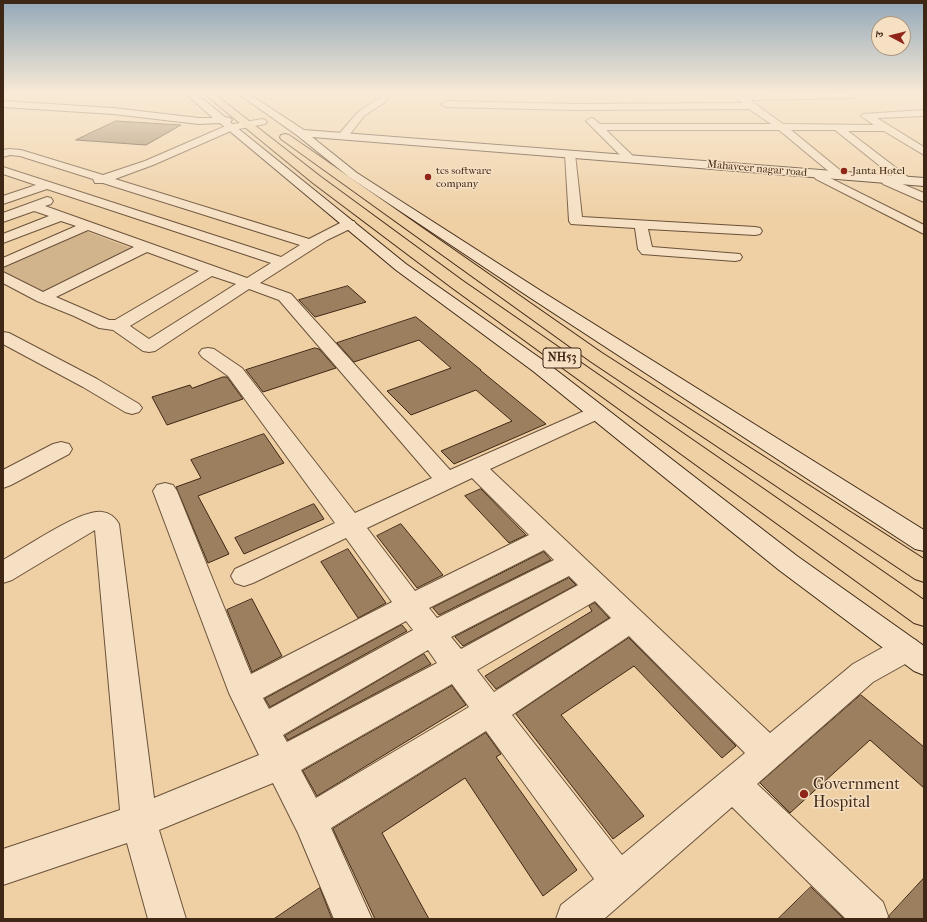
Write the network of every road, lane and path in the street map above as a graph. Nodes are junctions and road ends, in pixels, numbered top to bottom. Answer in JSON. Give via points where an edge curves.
{"nodes":[{"id":1,"x":210,"y":135,"type":"edge"},
{"id":2,"x":254,"y":135,"type":"edge"},
{"id":3,"x":257,"y":135,"type":"edge"},
{"id":4,"x":282,"y":135,"type":"edge"},
{"id":5,"x":303,"y":135,"type":"edge"},
{"id":6,"x":329,"y":135,"type":"edge"},
{"id":7,"x":605,"y":135,"type":"edge"},
{"id":8,"x":791,"y":135,"type":"edge"},
{"id":9,"x":847,"y":135,"type":"edge"},
{"id":10,"x":897,"y":135,"type":"edge"},
{"id":11,"x":343,"y":136,"type":"joint"},
{"id":12,"x":924,"y":152,"type":"edge"},
{"id":13,"x":3,"y":154,"type":"edge"},
{"id":14,"x":570,"y":154,"type":"junction"},
{"id":15,"x":628,"y":158,"type":"junction"},
{"id":16,"x":3,"y":170,"type":"edge"},
{"id":17,"x":813,"y":174,"type":"junction"},
{"id":18,"x":842,"y":176,"type":"junction"},
{"id":19,"x":104,"y":178,"type":"junction"},
{"id":20,"x":883,"y":179,"type":"junction"},
{"id":21,"x":904,"y":180,"type":"junction"},
{"id":22,"x":924,"y":182,"type":"edge"},
{"id":23,"x":46,"y":185,"type":"junction"},
{"id":24,"x":69,"y":192,"type":"junction"},
{"id":25,"x":924,"y":198,"type":"edge"},
{"id":26,"x":3,"y":200,"type":"edge"},
{"id":27,"x":33,"y":206,"type":"junction"},
{"id":28,"x":61,"y":216,"type":"junction"},
{"id":29,"x":3,"y":218,"type":"edge"},
{"id":30,"x":349,"y":224,"type":"junction"},
{"id":31,"x":641,"y":225,"type":"junction"},
{"id":32,"x":87,"y":226,"type":"junction"},
{"id":33,"x":924,"y":230,"type":"edge"},
{"id":34,"x":755,"y":231,"type":"dead end"},
{"id":35,"x":3,"y":239,"type":"edge"},
{"id":36,"x":312,"y":244,"type":"junction"},
{"id":37,"x":146,"y":247,"type":"junction"},
{"id":38,"x":735,"y":257,"type":"dead end"},
{"id":39,"x":283,"y":262,"type":"junction"},
{"id":40,"x":3,"y":263,"type":"edge"},
{"id":41,"x":210,"y":270,"type":"junction"},
{"id":42,"x":3,"y":278,"type":"edge"},
{"id":43,"x":248,"y":284,"type":"junction"},
{"id":44,"x":43,"y":298,"type":"junction"},
{"id":45,"x":118,"y":326,"type":"junction"},
{"id":46,"x":3,"y":337,"type":"edge"},
{"id":47,"x":208,"y":353,"type":"dead end"},
{"id":48,"x":132,"y":408,"type":"dead end"},
{"id":49,"x":598,"y":412,"type":"junction"},
{"id":50,"x":60,"y":448,"type":"dead end"},
{"id":51,"x":475,"y":468,"type":"junction"},
{"id":52,"x":3,"y":480,"type":"edge"},
{"id":53,"x":447,"y":480,"type":"junction"},
{"id":54,"x":165,"y":491,"type":"dead end"},
{"id":55,"x":352,"y":525,"type":"junction"},
{"id":56,"x":546,"y":538,"type":"junction"},
{"id":57,"x":924,"y":542,"type":"edge"},
{"id":58,"x":572,"y":563,"type":"junction"},
{"id":59,"x":924,"y":572,"type":"edge"},
{"id":60,"x":3,"y":573,"type":"edge"},
{"id":61,"x":244,"y":576,"type":"dead end"},
{"id":62,"x":597,"y":587,"type":"junction"},
{"id":63,"x":412,"y":605,"type":"junction"},
{"id":64,"x":924,"y":615,"type":"edge"},
{"id":65,"x":631,"y":620,"type":"junction"},
{"id":66,"x":433,"y":633,"type":"junction"},
{"id":67,"x":915,"y":656,"type":"edge"},
{"id":68,"x":458,"y":666,"type":"junction"},
{"id":69,"x":244,"y":693,"type":"junction"},
{"id":70,"x":491,"y":711,"type":"junction"},
{"id":71,"x":263,"y":729,"type":"junction"},
{"id":72,"x":769,"y":754,"type":"junction"},
{"id":73,"x":281,"y":763,"type":"junction"},
{"id":74,"x":732,"y":784,"type":"junction"},
{"id":75,"x":139,"y":821,"type":"junction"},
{"id":76,"x":310,"y":821,"type":"junction"},
{"id":77,"x":3,"y":867,"type":"edge"},
{"id":78,"x":619,"y":882,"type":"junction"},
{"id":79,"x":167,"y":919,"type":"edge"},
{"id":80,"x":352,"y":919,"type":"edge"},
{"id":81,"x":576,"y":919,"type":"edge"},
{"id":82,"x":866,"y":919,"type":"edge"}],
"edges":[{"from":1,"to":19,"type":"street","via":[[149,162]]},
{"from":2,"to":30,"type":"street"},
{"from":3,"to":64,"type":"highway","number":"NH53","via":[[458,284]]},
{"from":4,"to":59,"type":"highway","number":"NH53","via":[[596,357]]},
{"from":5,"to":57,"type":"street","via":[[366,184]]},
{"from":6,"to":11,"type":"street","name":"Mahaveer nagar road"},
{"from":7,"to":15,"type":"street"},
{"from":8,"to":18,"type":"street"},
{"from":9,"to":21,"type":"street"},
{"from":10,"to":12,"type":"street"},
{"from":11,"to":14,"type":"street","name":"Mahaveer nagar road"},
{"from":13,"to":19,"type":"street","via":[[22,153]]},
{"from":14,"to":15,"type":"street","name":"Mahaveer nagar road"},
{"from":14,"to":31,"type":"street","via":[[576,221]]},
{"from":15,"to":17,"type":"street","name":"Mahaveer nagar road"},
{"from":16,"to":23,"type":"street"},
{"from":17,"to":18,"type":"street","name":"Mahaveer nagar road"},
{"from":17,"to":33,"type":"street"},
{"from":18,"to":20,"type":"street","name":"Mahaveer nagar road"},
{"from":19,"to":24,"type":"street"},
{"from":19,"to":36,"type":"street"},
{"from":20,"to":21,"type":"street","name":"Mahaveer nagar road"},
{"from":20,"to":25,"type":"street"},
{"from":21,"to":22,"type":"street","name":"Mahaveer nagar road"},
{"from":23,"to":24,"type":"street"},
{"from":23,"to":26,"type":"street"},
{"from":24,"to":27,"type":"street"},
{"from":24,"to":39,"type":"street"},
{"from":27,"to":28,"type":"street"},
{"from":27,"to":29,"type":"street"},
{"from":28,"to":32,"type":"street"},
{"from":28,"to":35,"type":"street"},
{"from":30,"to":36,"type":"street","via":[[337,228]]},
{"from":30,"to":49,"type":"street","via":[[401,267]]},
{"from":31,"to":34,"type":"street"},
{"from":31,"to":38,"type":"street","via":[[645,248],[652,253]]},
{"from":32,"to":37,"type":"street"},
{"from":32,"to":40,"type":"street"},
{"from":36,"to":39,"type":"street"},
{"from":37,"to":41,"type":"street"},
{"from":37,"to":44,"type":"street"},
{"from":39,"to":43,"type":"street"},
{"from":41,"to":43,"type":"street"},
{"from":41,"to":45,"type":"street"},
{"from":42,"to":44,"type":"street"},
{"from":43,"to":45,"type":"street","via":[[149,347]]},
{"from":43,"to":53,"type":"street","via":[[285,297]]},
{"from":44,"to":45,"type":"street","via":[[105,324]]},
{"from":46,"to":48,"type":"street"},
{"from":47,"to":55,"type":"street","via":[[235,372]]},
{"from":49,"to":51,"type":"street"},
{"from":49,"to":67,"type":"street","via":[[788,563]]},
{"from":50,"to":52,"type":"street"},
{"from":51,"to":53,"type":"street"},
{"from":51,"to":56,"type":"street"},
{"from":53,"to":55,"type":"street"},
{"from":54,"to":69,"type":"street"},
{"from":55,"to":61,"type":"street"},
{"from":55,"to":63,"type":"street"},
{"from":56,"to":58,"type":"street"},
{"from":56,"to":63,"type":"street"},
{"from":58,"to":62,"type":"street"},
{"from":58,"to":66,"type":"street"},
{"from":60,"to":75,"type":"street","via":[[85,524],[101,520],[107,524]]},
{"from":62,"to":65,"type":"street"},
{"from":62,"to":68,"type":"street"},
{"from":63,"to":66,"type":"street"},
{"from":63,"to":69,"type":"street"},
{"from":65,"to":70,"type":"street"},
{"from":65,"to":72,"type":"street"},
{"from":66,"to":68,"type":"street"},
{"from":66,"to":71,"type":"street"},
{"from":67,"to":72,"type":"street","via":[[863,673]]},
{"from":68,"to":70,"type":"street"},
{"from":68,"to":73,"type":"street"},
{"from":69,"to":71,"type":"street"},
{"from":70,"to":76,"type":"street"},
{"from":70,"to":78,"type":"street"},
{"from":71,"to":73,"type":"street"},
{"from":72,"to":74,"type":"street"},
{"from":73,"to":75,"type":"street"},
{"from":73,"to":76,"type":"street"},
{"from":74,"to":78,"type":"street"},
{"from":74,"to":82,"type":"street","via":[[852,898],[869,916]]},
{"from":75,"to":77,"type":"street"},
{"from":75,"to":79,"type":"street"},
{"from":76,"to":80,"type":"street"},
{"from":78,"to":81,"type":"street"}]}
